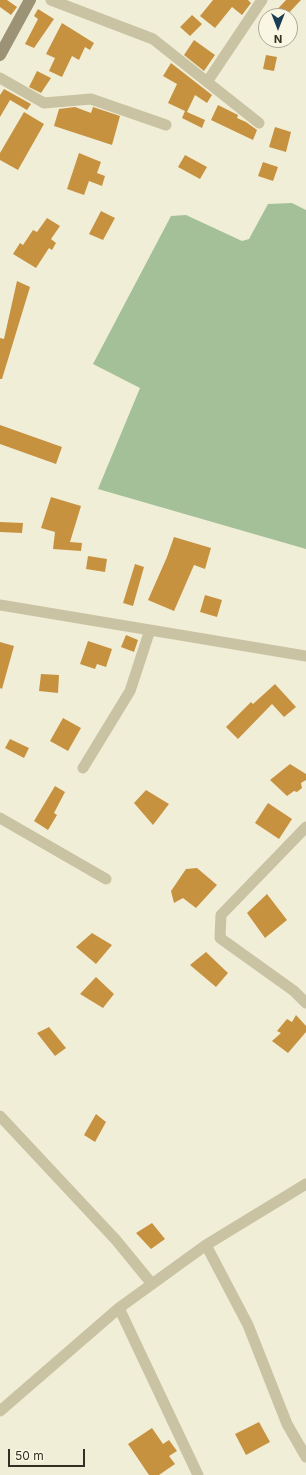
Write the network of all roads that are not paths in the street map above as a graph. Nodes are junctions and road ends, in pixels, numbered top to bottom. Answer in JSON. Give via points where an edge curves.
{"nodes":[{"id":1,"x":30,"y":0,"type":"edge"},
{"id":2,"x":50,"y":0,"type":"edge"},
{"id":3,"x":262,"y":0,"type":"edge"},
{"id":4,"x":0,"y":55,"type":"edge"},
{"id":5,"x":0,"y":78,"type":"edge"},
{"id":6,"x":207,"y":82,"type":"junction"},
{"id":7,"x":259,"y":123,"type":"dead end"},
{"id":8,"x":166,"y":125,"type":"dead end"},
{"id":9,"x":0,"y":605,"type":"edge"},
{"id":10,"x":150,"y":630,"type":"junction"},
{"id":11,"x":306,"y":656,"type":"edge"},
{"id":12,"x":83,"y":768,"type":"dead end"},
{"id":13,"x":0,"y":818,"type":"edge"},
{"id":14,"x":306,"y":827,"type":"edge"},
{"id":15,"x":106,"y":879,"type":"dead end"},
{"id":16,"x":306,"y":1003,"type":"edge"},
{"id":17,"x":0,"y":1116,"type":"edge"},
{"id":18,"x":305,"y":1188,"type":"edge"},
{"id":19,"x":206,"y":1245,"type":"junction"},
{"id":20,"x":152,"y":1284,"type":"junction"},
{"id":21,"x":119,"y":1308,"type":"junction"},
{"id":22,"x":0,"y":1411,"type":"edge"},
{"id":23,"x":306,"y":1456,"type":"edge"},
{"id":24,"x":198,"y":1475,"type":"edge"}],
"edges":[{"from":1,"to":4,"type":"main road"},
{"from":2,"to":6,"type":"street","via":[[153,39]]},
{"from":3,"to":6,"type":"street"},
{"from":5,"to":8,"type":"street","via":[[44,103],[91,99]]},
{"from":6,"to":7,"type":"street"},
{"from":9,"to":10,"type":"street"},
{"from":10,"to":11,"type":"street"},
{"from":10,"to":12,"type":"street","via":[[130,691]]},
{"from":13,"to":15,"type":"street"},
{"from":14,"to":16,"type":"street","via":[[221,915],[220,938]]},
{"from":17,"to":20,"type":"street","via":[[116,1240]]},
{"from":18,"to":19,"type":"street"},
{"from":19,"to":20,"type":"street"},
{"from":19,"to":23,"type":"street","via":[[248,1325],[287,1424]]},
{"from":20,"to":21,"type":"street"},
{"from":21,"to":22,"type":"street"},
{"from":21,"to":24,"type":"street"}]}
